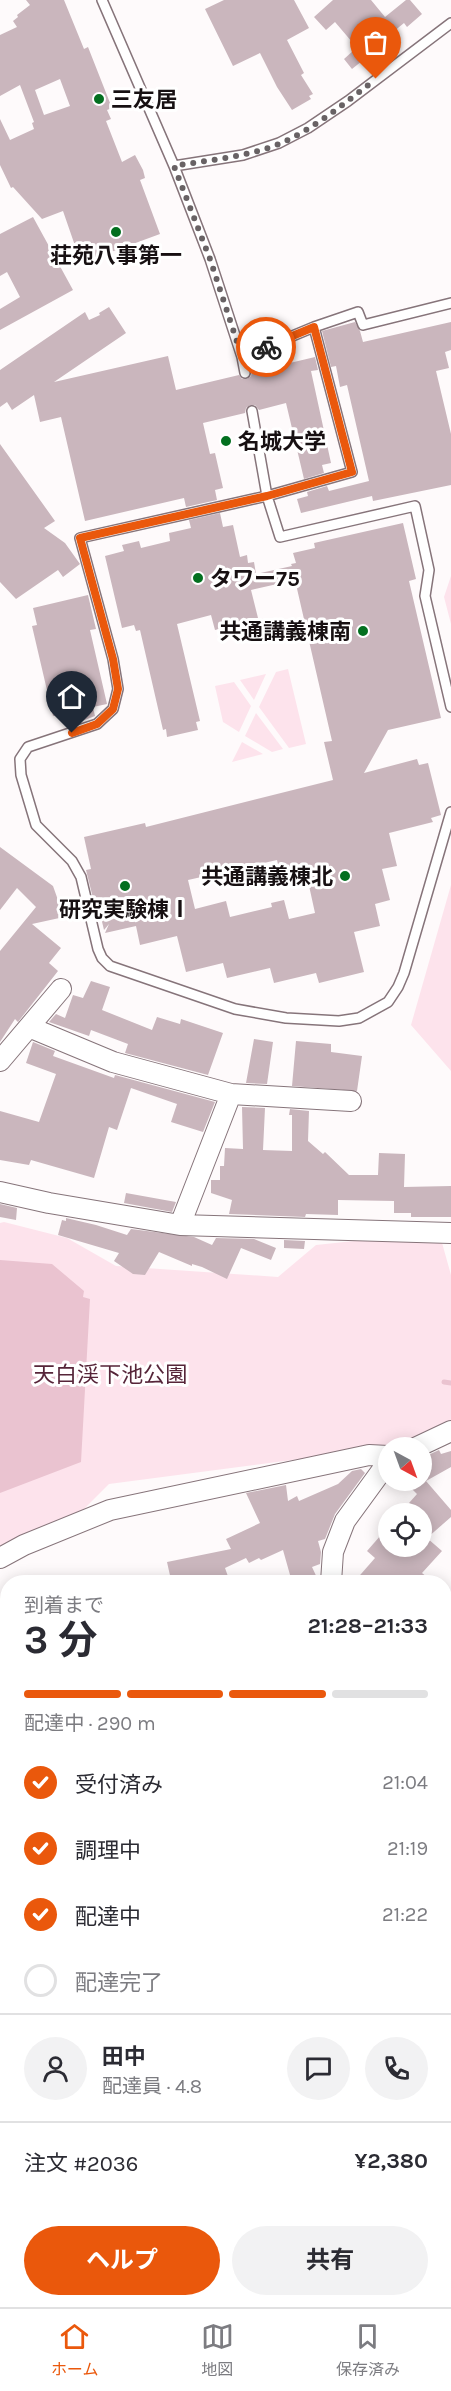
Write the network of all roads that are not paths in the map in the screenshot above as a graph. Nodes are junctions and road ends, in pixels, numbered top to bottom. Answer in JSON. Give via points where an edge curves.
{"nodes":[{"id":1,"x":102,"y":0,"type":"edge"},
{"id":2,"x":451,"y":23,"type":"edge"},
{"id":3,"x":174,"y":166,"type":"junction"},
{"id":4,"x":451,"y":303,"type":"edge"},
{"id":5,"x":314,"y":327,"type":"junction"},
{"id":6,"x":242,"y":357,"type":"junction"},
{"id":7,"x":245,"y":374,"type":"dead end"},
{"id":8,"x":252,"y":411,"type":"dead end"},
{"id":9,"x":267,"y":496,"type":"junction"},
{"id":10,"x":451,"y":707,"type":"edge"},
{"id":11,"x":451,"y":812,"type":"edge"},
{"id":12,"x":61,"y":989,"type":"dead end"},
{"id":13,"x":29,"y":1027,"type":"junction"},
{"id":14,"x":0,"y":1061,"type":"edge"},
{"id":15,"x":231,"y":1094,"type":"junction"},
{"id":16,"x":351,"y":1101,"type":"dead end"},
{"id":17,"x":0,"y":1192,"type":"edge"},
{"id":18,"x":180,"y":1225,"type":"junction"},
{"id":19,"x":451,"y":1233,"type":"edge"},
{"id":20,"x":451,"y":1431,"type":"edge"},
{"id":21,"x":432,"y":1440,"type":"edge"},
{"id":22,"x":378,"y":1455,"type":"edge"},
{"id":23,"x":378,"y":1476,"type":"edge"},
{"id":24,"x":0,"y":1558,"type":"edge"},
{"id":25,"x":331,"y":1575,"type":"edge"}],
"edges":[{"from":1,"to":3,"type":"lane"},
{"from":2,"to":3,"type":"lane","via":[[348,101],[279,143],[243,154]]},
{"from":3,"to":6,"type":"lane"},
{"from":4,"to":5,"type":"lane","via":[[363,325],[358,312]]},
{"from":5,"to":6,"type":"lane"},
{"from":5,"to":9,"type":"lane","via":[[352,472]]},
{"from":6,"to":7,"type":"lane"},
{"from":8,"to":9,"type":"lane"},
{"from":9,"to":10,"type":"lane","via":[[280,537],[415,506],[429,570],[425,596]]},
{"from":9,"to":11,"type":"lane","via":[[80,538],[113,659],[118,689],[113,709],[97,724],[28,747],[20,759],[36,825],[72,861],[81,877],[102,958],[110,966],[235,1009],[286,1018],[359,1018],[387,1002],[398,987]]},
{"from":12,"to":13,"type":"street"},
{"from":13,"to":14,"type":"street"},
{"from":13,"to":15,"type":"street","via":[[113,1062]]},
{"from":15,"to":16,"type":"street"},
{"from":15,"to":18,"type":"street"},
{"from":17,"to":18,"type":"street"},
{"from":18,"to":19,"type":"street"},
{"from":20,"to":21,"type":"street"},
{"from":22,"to":24,"type":"street","via":[[110,1510]]},
{"from":23,"to":25,"type":"street","via":[[345,1521],[333,1552]]}]}
